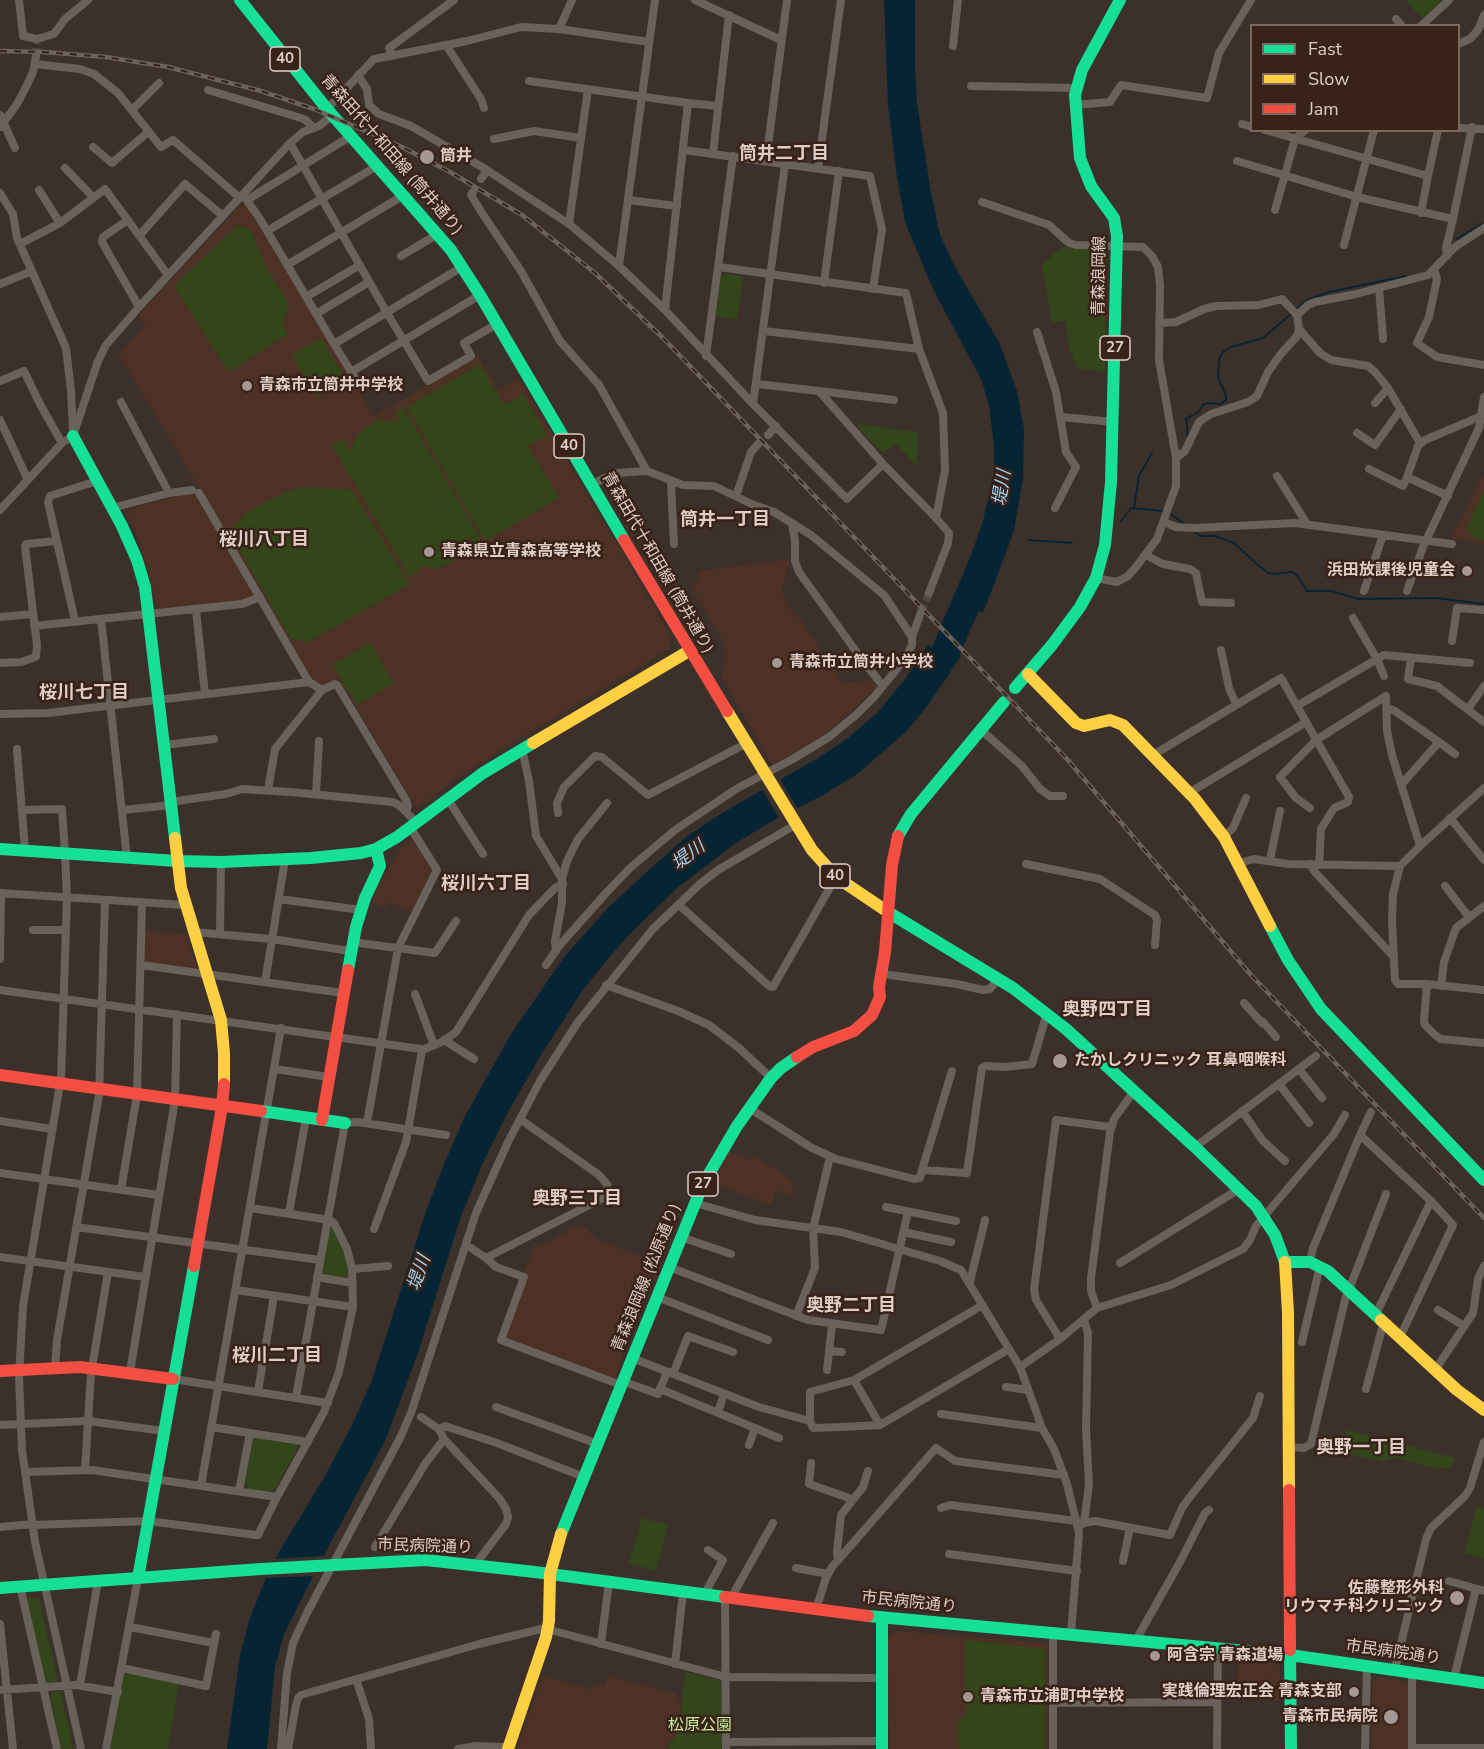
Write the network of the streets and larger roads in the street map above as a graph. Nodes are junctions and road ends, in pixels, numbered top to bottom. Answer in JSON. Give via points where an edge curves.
{"nodes":[{"id":1,"x":19,"y":0,"type":"edge"},
{"id":2,"x":88,"y":0,"type":"edge"},
{"id":3,"x":240,"y":0,"type":"edge"},
{"id":4,"x":454,"y":0,"type":"edge"},
{"id":5,"x":572,"y":0,"type":"edge"},
{"id":6,"x":655,"y":0,"type":"edge"},
{"id":7,"x":695,"y":0,"type":"edge"},
{"id":8,"x":788,"y":0,"type":"edge"},
{"id":9,"x":841,"y":0,"type":"edge"},
{"id":10,"x":958,"y":0,"type":"edge"},
{"id":11,"x":1120,"y":0,"type":"edge"},
{"id":12,"x":1251,"y":0,"type":"edge"},
{"id":13,"x":1449,"y":0,"type":"edge"},
{"id":14,"x":729,"y":15,"type":"junction"},
{"id":15,"x":1484,"y":15,"type":"edge"},
{"id":16,"x":1423,"y":24,"type":"edge"},
{"id":17,"x":559,"y":30,"type":"junction"},
{"id":18,"x":781,"y":40,"type":"junction"},
{"id":19,"x":649,"y":42,"type":"junction"},
{"id":20,"x":1460,"y":43,"type":"edge"},
{"id":21,"x":446,"y":45,"type":"junction"},
{"id":22,"x":953,"y":46,"type":"dead end"},
{"id":23,"x":392,"y":56,"type":"junction"},
{"id":24,"x":358,"y":75,"type":"junction"},
{"id":25,"x":529,"y":81,"type":"dead end"},
{"id":26,"x":159,"y":83,"type":"dead end"},
{"id":27,"x":971,"y":86,"type":"dead end"},
{"id":28,"x":1076,"y":88,"type":"junction"},
{"id":29,"x":588,"y":89,"type":"junction"},
{"id":30,"x":208,"y":90,"type":"dead end"},
{"id":31,"x":642,"y":96,"type":"junction"},
{"id":32,"x":688,"y":103,"type":"junction"},
{"id":33,"x":1075,"y":105,"type":"junction"},
{"id":34,"x":718,"y":106,"type":"junction"},
{"id":35,"x":484,"y":108,"type":"dead end"},
{"id":36,"x":132,"y":110,"type":"junction"},
{"id":37,"x":330,"y":112,"type":"junction"},
{"id":38,"x":1,"y":121,"type":"edge"},
{"id":39,"x":1242,"y":124,"type":"dead end"},
{"id":40,"x":1250,"y":127,"type":"edge"},
{"id":41,"x":1472,"y":127,"type":"junction"},
{"id":42,"x":313,"y":128,"type":"junction"},
{"id":43,"x":1460,"y":128,"type":"edge"},
{"id":44,"x":1484,"y":129,"type":"edge"},
{"id":45,"x":148,"y":132,"type":"junction"},
{"id":46,"x":1272,"y":132,"type":"edge"},
{"id":47,"x":1303,"y":132,"type":"edge"},
{"id":48,"x":1374,"y":132,"type":"edge"},
{"id":49,"x":1438,"y":132,"type":"edge"},
{"id":50,"x":351,"y":136,"type":"junction"},
{"id":51,"x":581,"y":138,"type":"junction"},
{"id":52,"x":494,"y":139,"type":"dead end"},
{"id":53,"x":1295,"y":139,"type":"junction"},
{"id":54,"x":290,"y":143,"type":"junction"},
{"id":55,"x":93,"y":147,"type":"dead end"},
{"id":56,"x":15,"y":148,"type":"dead end"},
{"id":57,"x":684,"y":150,"type":"junction"},
{"id":58,"x":713,"y":153,"type":"junction"},
{"id":59,"x":734,"y":156,"type":"junction"},
{"id":60,"x":1367,"y":159,"type":"junction"},
{"id":61,"x":766,"y":161,"type":"junction"},
{"id":62,"x":1237,"y":161,"type":"dead end"},
{"id":63,"x":785,"y":164,"type":"junction"},
{"id":64,"x":304,"y":166,"type":"junction"},
{"id":65,"x":377,"y":166,"type":"junction"},
{"id":66,"x":65,"y":168,"type":"dead end"},
{"id":67,"x":818,"y":168,"type":"junction"},
{"id":68,"x":487,"y":170,"type":"junction"},
{"id":69,"x":839,"y":171,"type":"junction"},
{"id":70,"x":1284,"y":176,"type":"junction"},
{"id":71,"x":1428,"y":176,"type":"junction"},
{"id":72,"x":481,"y":179,"type":"dead end"},
{"id":73,"x":39,"y":190,"type":"dead end"},
{"id":74,"x":0,"y":192,"type":"edge"},
{"id":75,"x":473,"y":192,"type":"dead end"},
{"id":76,"x":404,"y":195,"type":"junction"},
{"id":77,"x":93,"y":197,"type":"junction"},
{"id":78,"x":1357,"y":197,"type":"junction"},
{"id":79,"x":243,"y":198,"type":"junction"},
{"id":80,"x":323,"y":199,"type":"junction"},
{"id":81,"x":628,"y":200,"type":"junction"},
{"id":82,"x":982,"y":202,"type":"dead end"},
{"id":83,"x":677,"y":206,"type":"junction"},
{"id":84,"x":1275,"y":210,"type":"dead end"},
{"id":85,"x":1420,"y":213,"type":"junction"},
{"id":86,"x":223,"y":216,"type":"junction"},
{"id":87,"x":1453,"y":219,"type":"junction"},
{"id":88,"x":128,"y":220,"type":"junction"},
{"id":89,"x":60,"y":223,"type":"junction"},
{"id":90,"x":569,"y":224,"type":"junction"},
{"id":91,"x":1484,"y":228,"type":"edge"},
{"id":92,"x":267,"y":231,"type":"junction"},
{"id":93,"x":341,"y":233,"type":"junction"},
{"id":94,"x":438,"y":234,"type":"junction"},
{"id":95,"x":140,"y":236,"type":"junction"},
{"id":96,"x":20,"y":244,"type":"junction"},
{"id":97,"x":1118,"y":245,"type":"junction"},
{"id":98,"x":1344,"y":245,"type":"dead end"},
{"id":99,"x":401,"y":256,"type":"dead end"},
{"id":100,"x":1448,"y":256,"type":"junction"},
{"id":101,"x":287,"y":265,"type":"junction"},
{"id":102,"x":360,"y":265,"type":"junction"},
{"id":103,"x":619,"y":266,"type":"junction"},
{"id":104,"x":462,"y":267,"type":"junction"},
{"id":105,"x":719,"y":267,"type":"junction"},
{"id":106,"x":1434,"y":270,"type":"junction"},
{"id":107,"x":32,"y":271,"type":"junction"},
{"id":108,"x":168,"y":276,"type":"junction"},
{"id":109,"x":770,"y":276,"type":"junction"},
{"id":110,"x":369,"y":282,"type":"junction"},
{"id":111,"x":824,"y":283,"type":"junction"},
{"id":112,"x":0,"y":284,"type":"edge"},
{"id":113,"x":1379,"y":288,"type":"junction"},
{"id":114,"x":873,"y":289,"type":"junction"},
{"id":115,"x":480,"y":294,"type":"junction"},
{"id":116,"x":306,"y":297,"type":"junction"},
{"id":117,"x":139,"y":307,"type":"junction"},
{"id":118,"x":665,"y":309,"type":"junction"},
{"id":119,"x":387,"y":313,"type":"junction"},
{"id":120,"x":1295,"y":313,"type":"junction"},
{"id":121,"x":316,"y":314,"type":"junction"},
{"id":122,"x":1160,"y":323,"type":"junction"},
{"id":123,"x":497,"y":324,"type":"junction"},
{"id":124,"x":1299,"y":329,"type":"junction"},
{"id":125,"x":764,"y":331,"type":"junction"},
{"id":126,"x":1037,"y":332,"type":"dead end"},
{"id":127,"x":1383,"y":339,"type":"dead end"},
{"id":128,"x":403,"y":340,"type":"junction"},
{"id":129,"x":334,"y":344,"type":"junction"},
{"id":130,"x":919,"y":350,"type":"junction"},
{"id":131,"x":706,"y":356,"type":"junction"},
{"id":132,"x":1484,"y":365,"type":"edge"},
{"id":133,"x":351,"y":372,"type":"junction"},
{"id":134,"x":0,"y":381,"type":"edge"},
{"id":135,"x":757,"y":384,"type":"junction"},
{"id":136,"x":360,"y":386,"type":"dead end"},
{"id":137,"x":1388,"y":388,"type":"junction"},
{"id":138,"x":819,"y":391,"type":"junction"},
{"id":139,"x":1484,"y":397,"type":"edge"},
{"id":140,"x":894,"y":400,"type":"dead end"},
{"id":141,"x":121,"y":402,"type":"dead end"},
{"id":142,"x":1375,"y":403,"type":"dead end"},
{"id":143,"x":753,"y":404,"type":"junction"},
{"id":144,"x":1401,"y":409,"type":"junction"},
{"id":145,"x":1483,"y":416,"type":"edge"},
{"id":146,"x":1061,"y":417,"type":"junction"},
{"id":147,"x":0,"y":420,"type":"edge"},
{"id":148,"x":1113,"y":422,"type":"junction"},
{"id":149,"x":777,"y":426,"type":"junction"},
{"id":150,"x":1357,"y":433,"type":"dead end"},
{"id":151,"x":768,"y":435,"type":"dead end"},
{"id":152,"x":67,"y":439,"type":"junction"},
{"id":153,"x":1420,"y":442,"type":"junction"},
{"id":154,"x":759,"y":443,"type":"dead end"},
{"id":155,"x":1176,"y":458,"type":"junction"},
{"id":156,"x":884,"y":464,"type":"junction"},
{"id":157,"x":1369,"y":469,"type":"dead end"},
{"id":158,"x":646,"y":471,"type":"junction"},
{"id":159,"x":1277,"y":476,"type":"dead end"},
{"id":160,"x":1407,"y":477,"type":"junction"},
{"id":161,"x":27,"y":478,"type":"junction"},
{"id":162,"x":97,"y":481,"type":"junction"},
{"id":163,"x":671,"y":482,"type":"junction"},
{"id":164,"x":592,"y":484,"type":"junction"},
{"id":165,"x":169,"y":494,"type":"junction"},
{"id":166,"x":736,"y":496,"type":"junction"},
{"id":167,"x":1448,"y":496,"type":"junction"},
{"id":168,"x":112,"y":508,"type":"junction"},
{"id":169,"x":1055,"y":508,"type":"dead end"},
{"id":170,"x":0,"y":510,"type":"edge"},
{"id":171,"x":1166,"y":516,"type":"junction"},
{"id":172,"x":936,"y":518,"type":"junction"},
{"id":173,"x":792,"y":523,"type":"junction"},
{"id":174,"x":1307,"y":524,"type":"junction"},
{"id":175,"x":1383,"y":535,"type":"junction"},
{"id":176,"x":56,"y":541,"type":"junction"},
{"id":177,"x":1427,"y":541,"type":"junction"},
{"id":178,"x":674,"y":544,"type":"dead end"},
{"id":179,"x":1452,"y":544,"type":"dead end"},
{"id":180,"x":1146,"y":555,"type":"junction"},
{"id":181,"x":1342,"y":567,"type":"dead end"},
{"id":182,"x":1369,"y":576,"type":"junction"},
{"id":183,"x":1096,"y":578,"type":"junction"},
{"id":184,"x":1364,"y":591,"type":"dead end"},
{"id":185,"x":1407,"y":591,"type":"dead end"},
{"id":186,"x":929,"y":592,"type":"tunnel mouth"},
{"id":187,"x":260,"y":597,"type":"junction"},
{"id":188,"x":1232,"y":603,"type":"dead end"},
{"id":189,"x":196,"y":610,"type":"junction"},
{"id":190,"x":1484,"y":610,"type":"edge"},
{"id":191,"x":921,"y":612,"type":"tunnel mouth"},
{"id":192,"x":149,"y":613,"type":"junction"},
{"id":193,"x":32,"y":614,"type":"junction"},
{"id":194,"x":0,"y":617,"type":"edge"},
{"id":195,"x":1353,"y":618,"type":"dead end"},
{"id":196,"x":102,"y":619,"type":"junction"},
{"id":197,"x":75,"y":621,"type":"junction"},
{"id":198,"x":34,"y":626,"type":"junction"},
{"id":199,"x":912,"y":637,"type":"junction"},
{"id":200,"x":1452,"y":641,"type":"dead end"},
{"id":201,"x":1221,"y":650,"type":"dead end"},
{"id":202,"x":689,"y":651,"type":"junction"},
{"id":203,"x":1411,"y":658,"type":"junction"},
{"id":204,"x":1377,"y":659,"type":"junction"},
{"id":205,"x":0,"y":663,"type":"edge"},
{"id":206,"x":1470,"y":663,"type":"dead end"},
{"id":207,"x":1028,"y":674,"type":"junction"},
{"id":208,"x":1384,"y":676,"type":"dead end"},
{"id":209,"x":309,"y":682,"type":"junction"},
{"id":210,"x":883,"y":686,"type":"junction"},
{"id":211,"x":1484,"y":686,"type":"edge"},
{"id":212,"x":1016,"y":688,"type":"dead end"},
{"id":213,"x":322,"y":690,"type":"junction"},
{"id":214,"x":205,"y":694,"type":"junction"},
{"id":215,"x":159,"y":700,"type":"junction"},
{"id":216,"x":1004,"y":702,"type":"dead end"},
{"id":217,"x":1236,"y":704,"type":"junction"},
{"id":218,"x":111,"y":706,"type":"junction"},
{"id":219,"x":1297,"y":706,"type":"junction"},
{"id":220,"x":1386,"y":708,"type":"junction"},
{"id":221,"x":1468,"y":709,"type":"junction"},
{"id":222,"x":0,"y":714,"type":"edge"},
{"id":223,"x":1306,"y":722,"type":"junction"},
{"id":224,"x":1484,"y":722,"type":"edge"},
{"id":225,"x":981,"y":730,"type":"junction"},
{"id":226,"x":214,"y":739,"type":"dead end"},
{"id":227,"x":1316,"y":740,"type":"junction"},
{"id":228,"x":319,"y":741,"type":"dead end"},
{"id":229,"x":1438,"y":742,"type":"junction"},
{"id":230,"x":747,"y":743,"type":"junction"},
{"id":231,"x":164,"y":746,"type":"junction"},
{"id":232,"x":17,"y":749,"type":"dead end"},
{"id":233,"x":522,"y":749,"type":"junction"},
{"id":234,"x":1455,"y":754,"type":"dead end"},
{"id":235,"x":1153,"y":755,"type":"junction"},
{"id":236,"x":765,"y":775,"type":"junction"},
{"id":237,"x":1401,"y":785,"type":"junction"},
{"id":238,"x":1484,"y":788,"type":"edge"},
{"id":239,"x":268,"y":790,"type":"junction"},
{"id":240,"x":1189,"y":793,"type":"junction"},
{"id":241,"x":316,"y":794,"type":"junction"},
{"id":242,"x":1063,"y":796,"type":"dead end"},
{"id":243,"x":447,"y":798,"type":"junction"},
{"id":244,"x":1246,"y":798,"type":"dead end"},
{"id":245,"x":171,"y":803,"type":"junction"},
{"id":246,"x":607,"y":803,"type":"dead end"},
{"id":247,"x":1310,"y":808,"type":"dead end"},
{"id":248,"x":22,"y":810,"type":"junction"},
{"id":249,"x":123,"y":810,"type":"junction"},
{"id":250,"x":406,"y":811,"type":"junction"},
{"id":251,"x":1280,"y":811,"type":"dead end"},
{"id":252,"x":558,"y":813,"type":"dead end"},
{"id":253,"x":1450,"y":818,"type":"junction"},
{"id":254,"x":794,"y":823,"type":"junction"},
{"id":255,"x":413,"y":825,"type":"junction"},
{"id":256,"x":1224,"y":837,"type":"junction"},
{"id":257,"x":1420,"y":846,"type":"junction"},
{"id":258,"x":0,"y":849,"type":"edge"},
{"id":259,"x":376,"y":849,"type":"junction"},
{"id":260,"x":25,"y":850,"type":"junction"},
{"id":261,"x":65,"y":854,"type":"junction"},
{"id":262,"x":483,"y":854,"type":"dead end"},
{"id":263,"x":127,"y":858,"type":"junction"},
{"id":264,"x":1483,"y":858,"type":"edge"},
{"id":265,"x":285,"y":860,"type":"junction"},
{"id":266,"x":1270,"y":860,"type":"junction"},
{"id":267,"x":177,"y":861,"type":"junction"},
{"id":268,"x":221,"y":862,"type":"junction"},
{"id":269,"x":1239,"y":863,"type":"junction"},
{"id":270,"x":1026,"y":864,"type":"dead end"},
{"id":271,"x":1315,"y":865,"type":"junction"},
{"id":272,"x":1400,"y":867,"type":"junction"},
{"id":273,"x":836,"y":877,"type":"junction"},
{"id":274,"x":563,"y":882,"type":"junction"},
{"id":275,"x":1445,"y":886,"type":"dead end"},
{"id":276,"x":0,"y":893,"type":"edge"},
{"id":277,"x":67,"y":898,"type":"junction"},
{"id":278,"x":279,"y":899,"type":"junction"},
{"id":279,"x":105,"y":901,"type":"junction"},
{"id":280,"x":142,"y":903,"type":"junction"},
{"id":281,"x":185,"y":905,"type":"junction"},
{"id":282,"x":679,"y":905,"type":"junction"},
{"id":283,"x":1484,"y":906,"type":"edge"},
{"id":284,"x":361,"y":910,"type":"junction"},
{"id":285,"x":888,"y":912,"type":"junction"},
{"id":286,"x":1469,"y":917,"type":"junction"},
{"id":287,"x":456,"y":921,"type":"dead end"},
{"id":288,"x":33,"y":930,"type":"dead end"},
{"id":289,"x":66,"y":930,"type":"junction"},
{"id":290,"x":194,"y":932,"type":"junction"},
{"id":291,"x":220,"y":934,"type":"junction"},
{"id":292,"x":272,"y":939,"type":"junction"},
{"id":293,"x":1155,"y":945,"type":"dead end"},
{"id":294,"x":351,"y":946,"type":"junction"},
{"id":295,"x":398,"y":948,"type":"junction"},
{"id":296,"x":556,"y":951,"type":"junction"},
{"id":297,"x":1394,"y":956,"type":"junction"},
{"id":298,"x":0,"y":959,"type":"edge"},
{"id":299,"x":141,"y":965,"type":"junction"},
{"id":300,"x":546,"y":965,"type":"dead end"},
{"id":301,"x":208,"y":974,"type":"junction"},
{"id":302,"x":882,"y":974,"type":"junction"},
{"id":303,"x":998,"y":979,"type":"junction"},
{"id":304,"x":265,"y":982,"type":"junction"},
{"id":305,"x":1428,"y":984,"type":"junction"},
{"id":306,"x":606,"y":986,"type":"junction"},
{"id":307,"x":1441,"y":986,"type":"junction"},
{"id":308,"x":0,"y":990,"type":"edge"},
{"id":309,"x":1484,"y":990,"type":"edge"},
{"id":310,"x":343,"y":993,"type":"junction"},
{"id":311,"x":415,"y":994,"type":"dead end"},
{"id":312,"x":64,"y":999,"type":"junction"},
{"id":313,"x":1244,"y":1003,"type":"dead end"},
{"id":314,"x":102,"y":1004,"type":"junction"},
{"id":315,"x":139,"y":1009,"type":"junction"},
{"id":316,"x":1047,"y":1013,"type":"junction"},
{"id":317,"x":177,"y":1014,"type":"junction"},
{"id":318,"x":221,"y":1020,"type":"junction"},
{"id":319,"x":281,"y":1028,"type":"junction"},
{"id":320,"x":336,"y":1036,"type":"junction"},
{"id":321,"x":1276,"y":1037,"type":"dead end"},
{"id":322,"x":444,"y":1040,"type":"junction"},
{"id":323,"x":381,"y":1042,"type":"junction"},
{"id":324,"x":1484,"y":1043,"type":"edge"},
{"id":325,"x":434,"y":1045,"type":"junction"},
{"id":326,"x":422,"y":1050,"type":"junction"},
{"id":327,"x":1316,"y":1056,"type":"dead end"},
{"id":328,"x":474,"y":1059,"type":"dead end"},
{"id":329,"x":275,"y":1069,"type":"junction"},
{"id":330,"x":1299,"y":1069,"type":"junction"},
{"id":331,"x":952,"y":1071,"type":"dead end"},
{"id":332,"x":0,"y":1075,"type":"edge"},
{"id":333,"x":329,"y":1077,"type":"junction"},
{"id":334,"x":771,"y":1078,"type":"junction"},
{"id":335,"x":61,"y":1084,"type":"junction"},
{"id":336,"x":1279,"y":1084,"type":"junction"},
{"id":337,"x":99,"y":1090,"type":"junction"},
{"id":338,"x":1134,"y":1091,"type":"junction"},
{"id":339,"x":137,"y":1095,"type":"junction"},
{"id":340,"x":1322,"y":1098,"type":"dead end"},
{"id":341,"x":175,"y":1100,"type":"junction"},
{"id":342,"x":222,"y":1107,"type":"junction"},
{"id":343,"x":749,"y":1108,"type":"junction"},
{"id":344,"x":1242,"y":1112,"type":"junction"},
{"id":345,"x":1371,"y":1112,"type":"dead end"},
{"id":346,"x":267,"y":1113,"type":"junction"},
{"id":347,"x":1345,"y":1115,"type":"dead end"},
{"id":348,"x":306,"y":1118,"type":"junction"},
{"id":349,"x":520,"y":1119,"type":"junction"},
{"id":350,"x":322,"y":1120,"type":"junction"},
{"id":351,"x":0,"y":1121,"type":"edge"},
{"id":352,"x":345,"y":1123,"type":"junction"},
{"id":353,"x":367,"y":1123,"type":"junction"},
{"id":354,"x":1309,"y":1123,"type":"dead end"},
{"id":355,"x":1111,"y":1127,"type":"junction"},
{"id":356,"x":52,"y":1129,"type":"junction"},
{"id":357,"x":408,"y":1130,"type":"junction"},
{"id":358,"x":446,"y":1135,"type":"dead end"},
{"id":359,"x":1360,"y":1136,"type":"junction"},
{"id":360,"x":1195,"y":1147,"type":"junction"},
{"id":361,"x":830,"y":1157,"type":"junction"},
{"id":362,"x":1285,"y":1161,"type":"dead end"},
{"id":363,"x":922,"y":1170,"type":"junction"},
{"id":364,"x":0,"y":1173,"type":"edge"},
{"id":365,"x":45,"y":1180,"type":"junction"},
{"id":366,"x":1484,"y":1180,"type":"edge"},
{"id":367,"x":84,"y":1185,"type":"junction"},
{"id":368,"x":1239,"y":1189,"type":"junction"},
{"id":369,"x":121,"y":1190,"type":"junction"},
{"id":370,"x":1386,"y":1194,"type":"dead end"},
{"id":371,"x":159,"y":1195,"type":"junction"},
{"id":372,"x":1431,"y":1201,"type":"junction"},
{"id":373,"x":695,"y":1203,"type":"junction"},
{"id":374,"x":886,"y":1207,"type":"dead end"},
{"id":375,"x":250,"y":1208,"type":"junction"},
{"id":376,"x":908,"y":1212,"type":"junction"},
{"id":377,"x":289,"y":1213,"type":"junction"},
{"id":378,"x":1264,"y":1216,"type":"junction"},
{"id":379,"x":328,"y":1219,"type":"junction"},
{"id":380,"x":985,"y":1220,"type":"dead end"},
{"id":381,"x":956,"y":1221,"type":"dead end"},
{"id":382,"x":76,"y":1227,"type":"junction"},
{"id":383,"x":375,"y":1229,"type":"dead end"},
{"id":384,"x":813,"y":1229,"type":"junction"},
{"id":385,"x":903,"y":1232,"type":"junction"},
{"id":386,"x":152,"y":1237,"type":"junction"},
{"id":387,"x":681,"y":1237,"type":"junction"},
{"id":388,"x":951,"y":1242,"type":"dead end"},
{"id":389,"x":197,"y":1244,"type":"junction"},
{"id":390,"x":471,"y":1248,"type":"dead end"},
{"id":391,"x":243,"y":1249,"type":"junction"},
{"id":392,"x":898,"y":1250,"type":"junction"},
{"id":393,"x":731,"y":1254,"type":"dead end"},
{"id":394,"x":0,"y":1257,"type":"edge"},
{"id":395,"x":486,"y":1258,"type":"junction"},
{"id":396,"x":320,"y":1260,"type":"junction"},
{"id":397,"x":31,"y":1262,"type":"junction"},
{"id":398,"x":1284,"y":1262,"type":"junction"},
{"id":399,"x":1120,"y":1263,"type":"dead end"},
{"id":400,"x":1315,"y":1264,"type":"junction"},
{"id":401,"x":388,"y":1266,"type":"dead end"},
{"id":402,"x":1484,"y":1266,"type":"edge"},
{"id":403,"x":69,"y":1267,"type":"junction"},
{"id":404,"x":669,"y":1267,"type":"junction"},
{"id":405,"x":352,"y":1269,"type":"junction"},
{"id":406,"x":108,"y":1272,"type":"junction"},
{"id":407,"x":145,"y":1277,"type":"junction"},
{"id":408,"x":317,"y":1277,"type":"junction"},
{"id":409,"x":970,"y":1282,"type":"junction"},
{"id":410,"x":353,"y":1283,"type":"junction"},
{"id":411,"x":1349,"y":1289,"type":"junction"},
{"id":412,"x":236,"y":1290,"type":"junction"},
{"id":413,"x":274,"y":1296,"type":"junction"},
{"id":414,"x":657,"y":1297,"type":"junction"},
{"id":415,"x":313,"y":1301,"type":"junction"},
{"id":416,"x":983,"y":1305,"type":"junction"},
{"id":417,"x":353,"y":1306,"type":"junction"},
{"id":418,"x":1097,"y":1308,"type":"junction"},
{"id":419,"x":1438,"y":1310,"type":"dead end"},
{"id":420,"x":796,"y":1316,"type":"junction"},
{"id":421,"x":1380,"y":1318,"type":"junction"},
{"id":422,"x":1084,"y":1320,"type":"junction"},
{"id":423,"x":832,"y":1325,"type":"junction"},
{"id":424,"x":1464,"y":1326,"type":"junction"},
{"id":425,"x":1400,"y":1337,"type":"junction"},
{"id":426,"x":1060,"y":1339,"type":"junction"},
{"id":427,"x":768,"y":1340,"type":"dead end"},
{"id":428,"x":1302,"y":1342,"type":"dead end"},
{"id":429,"x":1009,"y":1349,"type":"junction"},
{"id":430,"x":829,"y":1351,"type":"junction"},
{"id":431,"x":733,"y":1352,"type":"dead end"},
{"id":432,"x":842,"y":1352,"type":"dead end"},
{"id":433,"x":632,"y":1358,"type":"junction"},
{"id":434,"x":1020,"y":1367,"type":"junction"},
{"id":435,"x":55,"y":1368,"type":"junction"},
{"id":436,"x":92,"y":1368,"type":"junction"},
{"id":437,"x":19,"y":1370,"type":"junction"},
{"id":438,"x":827,"y":1370,"type":"dead end"},
{"id":439,"x":1435,"y":1370,"type":"junction"},
{"id":440,"x":0,"y":1371,"type":"edge"},
{"id":441,"x":130,"y":1372,"type":"junction"},
{"id":442,"x":670,"y":1373,"type":"junction"},
{"id":443,"x":173,"y":1379,"type":"junction"},
{"id":444,"x":854,"y":1380,"type":"junction"},
{"id":445,"x":622,"y":1383,"type":"junction"},
{"id":446,"x":218,"y":1385,"type":"junction"},
{"id":447,"x":1005,"y":1387,"type":"dead end"},
{"id":448,"x":660,"y":1389,"type":"junction"},
{"id":449,"x":1366,"y":1389,"type":"dead end"},
{"id":450,"x":1028,"y":1390,"type":"junction"},
{"id":451,"x":258,"y":1391,"type":"junction"},
{"id":452,"x":724,"y":1394,"type":"junction"},
{"id":453,"x":1260,"y":1396,"type":"dead end"},
{"id":454,"x":296,"y":1397,"type":"junction"},
{"id":455,"x":328,"y":1403,"type":"junction"},
{"id":456,"x":496,"y":1407,"type":"dead end"},
{"id":457,"x":1484,"y":1410,"type":"edge"},
{"id":458,"x":718,"y":1412,"type":"junction"},
{"id":459,"x":941,"y":1414,"type":"dead end"},
{"id":460,"x":421,"y":1417,"type":"dead end"},
{"id":461,"x":88,"y":1421,"type":"junction"},
{"id":462,"x":810,"y":1421,"type":"junction"},
{"id":463,"x":21,"y":1423,"type":"junction"},
{"id":464,"x":0,"y":1425,"type":"edge"},
{"id":465,"x":880,"y":1425,"type":"junction"},
{"id":466,"x":211,"y":1427,"type":"junction"},
{"id":467,"x":755,"y":1428,"type":"junction"},
{"id":468,"x":1042,"y":1428,"type":"junction"},
{"id":469,"x":439,"y":1429,"type":"junction"},
{"id":470,"x":164,"y":1431,"type":"junction"},
{"id":471,"x":250,"y":1433,"type":"junction"},
{"id":472,"x":779,"y":1438,"type":"dead end"},
{"id":473,"x":444,"y":1439,"type":"junction"},
{"id":474,"x":308,"y":1442,"type":"junction"},
{"id":475,"x":1484,"y":1442,"type":"edge"},
{"id":476,"x":598,"y":1444,"type":"junction"},
{"id":477,"x":749,"y":1445,"type":"dead end"},
{"id":478,"x":1288,"y":1447,"type":"junction"},
{"id":479,"x":811,"y":1463,"type":"dead end"},
{"id":480,"x":85,"y":1470,"type":"junction"},
{"id":481,"x":868,"y":1471,"type":"dead end"},
{"id":482,"x":25,"y":1472,"type":"junction"},
{"id":483,"x":1064,"y":1475,"type":"junction"},
{"id":484,"x":584,"y":1478,"type":"junction"},
{"id":485,"x":155,"y":1480,"type":"junction"},
{"id":486,"x":201,"y":1486,"type":"junction"},
{"id":487,"x":239,"y":1491,"type":"junction"},
{"id":488,"x":277,"y":1497,"type":"junction"},
{"id":489,"x":852,"y":1499,"type":"junction"},
{"id":490,"x":941,"y":1508,"type":"dead end"},
{"id":491,"x":1209,"y":1510,"type":"dead end"},
{"id":492,"x":148,"y":1521,"type":"junction"},
{"id":493,"x":773,"y":1523,"type":"dead end"},
{"id":494,"x":1080,"y":1524,"type":"junction"},
{"id":495,"x":32,"y":1525,"type":"junction"},
{"id":496,"x":0,"y":1527,"type":"edge"},
{"id":497,"x":1130,"y":1528,"type":"junction"},
{"id":498,"x":375,"y":1547,"type":"dead end"},
{"id":499,"x":708,"y":1550,"type":"dead end"},
{"id":500,"x":949,"y":1554,"type":"dead end"},
{"id":501,"x":838,"y":1560,"type":"junction"},
{"id":502,"x":1123,"y":1561,"type":"dead end"},
{"id":503,"x":475,"y":1564,"type":"junction"},
{"id":504,"x":332,"y":1565,"type":"junction"},
{"id":505,"x":796,"y":1568,"type":"dead end"},
{"id":506,"x":1077,"y":1571,"type":"junction"},
{"id":507,"x":550,"y":1574,"type":"junction"},
{"id":508,"x":828,"y":1574,"type":"junction"},
{"id":509,"x":138,"y":1578,"type":"junction"},
{"id":510,"x":98,"y":1581,"type":"junction"},
{"id":511,"x":1449,"y":1581,"type":"dead end"},
{"id":512,"x":609,"y":1582,"type":"junction"},
{"id":513,"x":43,"y":1584,"type":"junction"},
{"id":514,"x":20,"y":1586,"type":"junction"},
{"id":515,"x":0,"y":1588,"type":"edge"},
{"id":516,"x":1480,"y":1590,"type":"edge"},
{"id":517,"x":683,"y":1592,"type":"junction"},
{"id":518,"x":704,"y":1595,"type":"junction"},
{"id":519,"x":728,"y":1598,"type":"junction"},
{"id":520,"x":816,"y":1609,"type":"junction"},
{"id":521,"x":882,"y":1618,"type":"junction"},
{"id":522,"x":0,"y":1624,"type":"edge"},
{"id":523,"x":130,"y":1627,"type":"junction"},
{"id":524,"x":548,"y":1630,"type":"junction"},
{"id":525,"x":1053,"y":1632,"type":"junction"},
{"id":526,"x":1071,"y":1634,"type":"junction"},
{"id":527,"x":1,"y":1638,"type":"edge"},
{"id":528,"x":1136,"y":1640,"type":"junction"},
{"id":529,"x":601,"y":1644,"type":"junction"},
{"id":530,"x":1218,"y":1648,"type":"junction"},
{"id":531,"x":1290,"y":1655,"type":"junction"},
{"id":532,"x":675,"y":1664,"type":"junction"},
{"id":533,"x":1367,"y":1665,"type":"junction"},
{"id":534,"x":122,"y":1668,"type":"junction"},
{"id":535,"x":1395,"y":1669,"type":"junction"},
{"id":536,"x":1412,"y":1672,"type":"junction"},
{"id":537,"x":726,"y":1677,"type":"junction"},
{"id":538,"x":882,"y":1678,"type":"junction"},
{"id":539,"x":1454,"y":1678,"type":"junction"},
{"id":540,"x":356,"y":1680,"type":"junction"},
{"id":541,"x":1484,"y":1683,"type":"edge"},
{"id":542,"x":66,"y":1685,"type":"junction"},
{"id":543,"x":80,"y":1685,"type":"junction"},
{"id":544,"x":42,"y":1687,"type":"junction"},
{"id":545,"x":4,"y":1690,"type":"edge"},
{"id":546,"x":118,"y":1692,"type":"junction"},
{"id":547,"x":1217,"y":1702,"type":"junction"},
{"id":548,"x":1053,"y":1703,"type":"junction"},
{"id":549,"x":726,"y":1745,"type":"edge"},
{"id":550,"x":882,"y":1745,"type":"edge"},
{"id":551,"x":508,"y":1748,"type":"edge"},
{"id":552,"x":1484,"y":1748,"type":"edge"},
{"id":553,"x":13,"y":1749,"type":"edge"},
{"id":554,"x":57,"y":1749,"type":"edge"},
{"id":555,"x":81,"y":1749,"type":"edge"},
{"id":556,"x":106,"y":1749,"type":"edge"},
{"id":557,"x":281,"y":1749,"type":"edge"},
{"id":558,"x":288,"y":1749,"type":"edge"},
{"id":559,"x":371,"y":1749,"type":"edge"},
{"id":560,"x":458,"y":1749,"type":"edge"},
{"id":561,"x":1053,"y":1749,"type":"edge"},
{"id":562,"x":1217,"y":1749,"type":"edge"},
{"id":563,"x":1291,"y":1749,"type":"edge"},
{"id":564,"x":1365,"y":1749,"type":"edge"}],
"edges":[{"from":1,"to":2,"type":"street","via":[[23,36],[37,41],[54,34],[64,19]]},
{"from":3,"to":37,"type":"street","name":"青森田代十和田線 (筒井通り)","number":"40"},
{"from":4,"to":23,"type":"street","via":[[389,48]]},
{"from":5,"to":17,"type":"street"},
{"from":6,"to":19,"type":"street"},
{"from":7,"to":14,"type":"street"},
{"from":8,"to":18,"type":"street"},
{"from":9,"to":67,"type":"street"},
{"from":10,"to":22,"type":"street"},
{"from":11,"to":28,"type":"street","name":"青森浪岡線","number":"27"},
{"from":12,"to":33,"type":"street","via":[[1219,53],[1207,98],[1121,86],[1110,102]]},
{"from":13,"to":16,"type":"street"},
{"from":14,"to":18,"type":"street"},
{"from":14,"to":34,"type":"street"},
{"from":15,"to":20,"type":"street","via":[[1478,30]]},
{"from":17,"to":19,"type":"street"},
{"from":17,"to":21,"type":"street","via":[[521,27]]},
{"from":18,"to":61,"type":"street"},
{"from":19,"to":31,"type":"street"},
{"from":21,"to":23,"type":"street"},
{"from":21,"to":35,"type":"street"},
{"from":23,"to":24,"type":"street","via":[[374,59]]},
{"from":24,"to":37,"type":"street"},
{"from":24,"to":68,"type":"street","via":[[374,110],[411,126]]},
{"from":25,"to":29,"type":"street"},
{"from":26,"to":36,"type":"street"},
{"from":27,"to":28,"type":"street"},
{"from":28,"to":33,"type":"street","name":"青森浪岡線","number":"27"},
{"from":29,"to":31,"type":"street"},
{"from":29,"to":51,"type":"street"},
{"from":30,"to":42,"type":"street","via":[[301,118]]},
{"from":31,"to":32,"type":"street"},
{"from":31,"to":81,"type":"street"},
{"from":32,"to":34,"type":"street"},
{"from":32,"to":57,"type":"street"},
{"from":33,"to":97,"type":"street","name":"青森浪岡線","number":"27","via":[[1080,159],[1091,186],[1114,218]]},
{"from":34,"to":58,"type":"street"},
{"from":36,"to":38,"type":"street","via":[[94,74],[36,60],[22,96]]},
{"from":36,"to":45,"type":"street"},
{"from":37,"to":42,"type":"street"},
{"from":37,"to":50,"type":"street","name":"青森田代十和田線 (筒井通り)","number":"40"},
{"from":38,"to":56,"type":"street"},
{"from":39,"to":40,"type":"street"},
{"from":41,"to":43,"type":"street"},
{"from":41,"to":44,"type":"street"},
{"from":41,"to":87,"type":"street"},
{"from":42,"to":54,"type":"street"},
{"from":45,"to":55,"type":"street","via":[[112,163]]},
{"from":45,"to":79,"type":"street","via":[[161,147],[173,140]]},
{"from":46,"to":53,"type":"street"},
{"from":47,"to":53,"type":"street"},
{"from":48,"to":60,"type":"street"},
{"from":49,"to":71,"type":"street"},
{"from":50,"to":64,"type":"street"},
{"from":50,"to":65,"type":"street","name":"青森田代十和田線 (筒井通り)","number":"40"},
{"from":51,"to":52,"type":"street","via":[[534,131]]},
{"from":51,"to":90,"type":"street"},
{"from":53,"to":60,"type":"street"},
{"from":53,"to":70,"type":"street"},
{"from":54,"to":64,"type":"street"},
{"from":54,"to":79,"type":"street"},
{"from":57,"to":58,"type":"street"},
{"from":57,"to":83,"type":"street"},
{"from":58,"to":59,"type":"street"},
{"from":59,"to":61,"type":"street"},
{"from":59,"to":105,"type":"street"},
{"from":60,"to":71,"type":"street"},
{"from":60,"to":78,"type":"street"},
{"from":61,"to":63,"type":"street"},
{"from":62,"to":70,"type":"street"},
{"from":63,"to":67,"type":"street"},
{"from":63,"to":109,"type":"street"},
{"from":64,"to":79,"type":"street"},
{"from":64,"to":80,"type":"street"},
{"from":65,"to":76,"type":"street","name":"青森田代十和田線 (筒井通り)","number":"40"},
{"from":65,"to":80,"type":"street"},
{"from":66,"to":77,"type":"street"},
{"from":67,"to":69,"type":"street"},
{"from":68,"to":72,"type":"street"},
{"from":68,"to":90,"type":"street"},
{"from":69,"to":111,"type":"street"},
{"from":69,"to":114,"type":"street","via":[[870,176],[882,229]]},
{"from":70,"to":78,"type":"street"},
{"from":70,"to":84,"type":"street"},
{"from":71,"to":85,"type":"street"},
{"from":73,"to":89,"type":"street"},
{"from":74,"to":96,"type":"street","via":[[13,214]]},
{"from":75,"to":158,"type":"street","via":[[471,195],[521,271],[560,341],[599,385]]},
{"from":76,"to":93,"type":"street"},
{"from":76,"to":94,"type":"street","name":"青森田代十和田線 (筒井通り)","number":"40"},
{"from":77,"to":88,"type":"street","via":[[105,189]]},
{"from":77,"to":89,"type":"street"},
{"from":78,"to":85,"type":"street"},
{"from":78,"to":98,"type":"street"},
{"from":79,"to":86,"type":"street"},
{"from":79,"to":92,"type":"street"},
{"from":80,"to":92,"type":"street"},
{"from":80,"to":93,"type":"street"},
{"from":81,"to":83,"type":"street"},
{"from":81,"to":103,"type":"street"},
{"from":82,"to":97,"type":"street","via":[[1049,225],[1069,243]]},
{"from":83,"to":118,"type":"street"},
{"from":85,"to":87,"type":"street"},
{"from":86,"to":95,"type":"street","via":[[185,184]]},
{"from":86,"to":108,"type":"street"},
{"from":87,"to":100,"type":"street","via":[[1446,248]]},
{"from":88,"to":95,"type":"street"},
{"from":88,"to":117,"type":"street","via":[[103,237],[102,242]]},
{"from":89,"to":96,"type":"street"},
{"from":90,"to":103,"type":"street"},
{"from":91,"to":100,"type":"street"},
{"from":92,"to":101,"type":"street"},
{"from":93,"to":101,"type":"street"},
{"from":93,"to":102,"type":"street"},
{"from":94,"to":99,"type":"street"},
{"from":94,"to":104,"type":"street","name":"青森田代十和田線 (筒井通り)","number":"40"},
{"from":95,"to":108,"type":"street"},
{"from":96,"to":107,"type":"street"},
{"from":97,"to":122,"type":"street","via":[[1143,247],[1155,260],[1160,285]]},
{"from":97,"to":148,"type":"street","name":"青森浪岡線","number":"27"},
{"from":100,"to":106,"type":"street"},
{"from":101,"to":116,"type":"street"},
{"from":102,"to":110,"type":"street"},
{"from":102,"to":116,"type":"street"},
{"from":103,"to":118,"type":"street"},
{"from":104,"to":115,"type":"street","name":"青森田代十和田線 (筒井通り)","number":"40"},
{"from":104,"to":119,"type":"street"},
{"from":105,"to":109,"type":"street"},
{"from":105,"to":131,"type":"street"},
{"from":106,"to":113,"type":"street"},
{"from":106,"to":132,"type":"street","via":[[1437,279],[1429,317],[1417,344],[1437,357]]},
{"from":107,"to":112,"type":"street"},
{"from":107,"to":152,"type":"street","via":[[66,348],[71,391]]},
{"from":108,"to":117,"type":"street"},
{"from":109,"to":111,"type":"street"},
{"from":109,"to":125,"type":"street"},
{"from":110,"to":119,"type":"street"},
{"from":110,"to":121,"type":"street"},
{"from":111,"to":114,"type":"street"},
{"from":113,"to":120,"type":"street","via":[[1315,302]]},
{"from":113,"to":127,"type":"street"},
{"from":114,"to":130,"type":"street","via":[[906,293]]},
{"from":115,"to":123,"type":"street","name":"青森田代十和田線 (筒井通り)","number":"40"},
{"from":115,"to":128,"type":"street"},
{"from":116,"to":121,"type":"street"},
{"from":117,"to":152,"type":"street","via":[[103,349]]},
{"from":118,"to":131,"type":"street"},
{"from":119,"to":128,"type":"street"},
{"from":119,"to":129,"type":"street"},
{"from":120,"to":122,"type":"street","via":[[1282,299],[1216,306],[1176,322]]},
{"from":120,"to":124,"type":"street"},
{"from":121,"to":129,"type":"street"},
{"from":122,"to":155,"type":"street","via":[[1160,367]]},
{"from":123,"to":128,"type":"street","via":[[464,343],[471,356],[430,381]]},
{"from":123,"to":164,"type":"street","name":"青森田代十和田線 (筒井通り)","number":"40"},
{"from":124,"to":137,"type":"street","via":[[1320,353],[1331,360],[1368,366]]},
{"from":124,"to":155,"type":"street","via":[[1268,372],[1257,396],[1199,422],[1185,451]]},
{"from":125,"to":130,"type":"street"},
{"from":125,"to":135,"type":"street"},
{"from":126,"to":146,"type":"street"},
{"from":128,"to":133,"type":"street"},
{"from":129,"to":133,"type":"street"},
{"from":130,"to":172,"type":"street","via":[[943,412],[945,470]]},
{"from":131,"to":143,"type":"street"},
{"from":133,"to":136,"type":"street"},
{"from":134,"to":152,"type":"street","via":[[24,371],[41,406]]},
{"from":135,"to":138,"type":"street"},
{"from":135,"to":143,"type":"street"},
{"from":137,"to":142,"type":"street"},
{"from":137,"to":144,"type":"street"},
{"from":138,"to":140,"type":"street"},
{"from":138,"to":156,"type":"street"},
{"from":139,"to":145,"type":"street"},
{"from":141,"to":165,"type":"street"},
{"from":143,"to":149,"type":"street"},
{"from":144,"to":150,"type":"street","via":[[1375,445]]},
{"from":144,"to":153,"type":"street"},
{"from":145,"to":153,"type":"street"},
{"from":145,"to":167,"type":"street"},
{"from":146,"to":148,"type":"street"},
{"from":146,"to":169,"type":"street","via":[[1066,452],[1076,467]]},
{"from":147,"to":161,"type":"street"},
{"from":148,"to":183,"type":"street","name":"青森浪岡線","number":"27","via":[[1109,521]]},
{"from":149,"to":151,"type":"street"},
{"from":149,"to":156,"type":"street","via":[[847,499]]},
{"from":152,"to":161,"type":"street"},
{"from":152,"to":162,"type":"street"},
{"from":153,"to":160,"type":"street"},
{"from":154,"to":166,"type":"street","via":[[751,452]]},
{"from":155,"to":171,"type":"street","via":[[1176,486]]},
{"from":156,"to":172,"type":"street"},
{"from":157,"to":160,"type":"street","via":[[1403,486]]},
{"from":158,"to":163,"type":"street"},
{"from":158,"to":164,"type":"street","via":[[616,473]]},
{"from":159,"to":174,"type":"street"},
{"from":160,"to":167,"type":"street"},
{"from":161,"to":170,"type":"street"},
{"from":162,"to":168,"type":"street"},
{"from":162,"to":176,"type":"street","via":[[48,498]]},
{"from":163,"to":166,"type":"street","via":[[714,486]]},
{"from":163,"to":178,"type":"street"},
{"from":164,"to":202,"type":"street","name":"青森田代十和田線 (筒井通り)","number":"40"},
{"from":165,"to":168,"type":"street"},
{"from":165,"to":187,"type":"street","via":[[196,491]]},
{"from":166,"to":173,"type":"street"},
{"from":167,"to":177,"type":"street"},
{"from":168,"to":192,"type":"street","via":[[137,560]]},
{"from":171,"to":174,"type":"street","via":[[1176,527]]},
{"from":171,"to":180,"type":"street"},
{"from":172,"to":186,"type":"street","via":[[948,533],[948,543]]},
{"from":173,"to":199,"type":"street","via":[[884,595]]},
{"from":173,"to":210,"type":"street","via":[[799,572]]},
{"from":174,"to":175,"type":"street"},
{"from":175,"to":177,"type":"street"},
{"from":175,"to":182,"type":"street"},
{"from":176,"to":193,"type":"street","via":[[25,546]]},
{"from":176,"to":197,"type":"street"},
{"from":177,"to":179,"type":"street"},
{"from":177,"to":185,"type":"street"},
{"from":180,"to":183,"type":"street","via":[[1122,580]]},
{"from":180,"to":188,"type":"street","via":[[1196,573],[1202,602]]},
{"from":181,"to":182,"type":"street"},
{"from":182,"to":184,"type":"street"},
{"from":183,"to":207,"type":"street","name":"青森浪岡線","number":"27","via":[[1067,626]]},
{"from":187,"to":189,"type":"street","via":[[242,604]]},
{"from":187,"to":209,"type":"street"},
{"from":189,"to":192,"type":"street"},
{"from":189,"to":214,"type":"street"},
{"from":190,"to":200,"type":"street","via":[[1457,608]]},
{"from":191,"to":199,"type":"street"},
{"from":192,"to":196,"type":"street"},
{"from":192,"to":215,"type":"street"},
{"from":193,"to":194,"type":"street"},
{"from":193,"to":198,"type":"street"},
{"from":195,"to":204,"type":"street"},
{"from":196,"to":197,"type":"street"},
{"from":196,"to":218,"type":"street"},
{"from":197,"to":198,"type":"street"},
{"from":198,"to":205,"type":"street","via":[[36,657]]},
{"from":199,"to":210,"type":"street","via":[[910,651]]},
{"from":201,"to":217,"type":"street"},
{"from":202,"to":230,"type":"street","name":"青森田代十和田線 (筒井通り)","number":"40"},
{"from":202,"to":233,"type":"street"},
{"from":203,"to":204,"type":"street","via":[[1384,655]]},
{"from":203,"to":206,"type":"street"},
{"from":203,"to":221,"type":"street","via":[[1408,679],[1437,686]]},
{"from":204,"to":208,"type":"street"},
{"from":204,"to":219,"type":"street"},
{"from":207,"to":212,"type":"street","name":"青森浪岡線","number":"27"},
{"from":207,"to":235,"type":"street","via":[[1076,723],[1084,726],[1117,721]]},
{"from":209,"to":213,"type":"street"},
{"from":209,"to":214,"type":"street"},
{"from":210,"to":236,"type":"street","via":[[836,732]]},
{"from":211,"to":221,"type":"street"},
{"from":213,"to":239,"type":"street","via":[[273,752]]},
{"from":213,"to":250,"type":"street","via":[[337,685],[408,803]]},
{"from":214,"to":215,"type":"street"},
{"from":215,"to":218,"type":"street"},
{"from":215,"to":231,"type":"street"},
{"from":216,"to":225,"type":"street","name":"青森浪岡線 (松原通り)","number":"27"},
{"from":217,"to":219,"type":"street","via":[[1281,678]]},
{"from":217,"to":235,"type":"street"},
{"from":218,"to":222,"type":"street"},
{"from":218,"to":249,"type":"street"},
{"from":219,"to":223,"type":"street"},
{"from":220,"to":227,"type":"street","via":[[1386,696]]},
{"from":220,"to":229,"type":"street"},
{"from":220,"to":237,"type":"street","via":[[1387,731]]},
{"from":221,"to":224,"type":"street"},
{"from":223,"to":227,"type":"street"},
{"from":223,"to":240,"type":"street"},
{"from":225,"to":242,"type":"street","via":[[1022,766],[1040,789],[1050,796]]},
{"from":225,"to":285,"type":"street","name":"青森浪岡線 (松原通り)","number":"27","via":[[899,832]]},
{"from":226,"to":231,"type":"street"},
{"from":227,"to":247,"type":"street","via":[[1280,777],[1296,798]]},
{"from":227,"to":271,"type":"street","via":[[1349,797],[1348,802],[1334,808],[1321,829]]},
{"from":228,"to":241,"type":"street"},
{"from":229,"to":234,"type":"street"},
{"from":229,"to":237,"type":"street"},
{"from":230,"to":236,"type":"street","name":"青森田代十和田線 (筒井通り)","number":"40"},
{"from":230,"to":252,"type":"street","via":[[648,795],[602,757],[595,756],[564,787],[557,803]]},
{"from":231,"to":245,"type":"street"},
{"from":232,"to":248,"type":"street"},
{"from":233,"to":243,"type":"street"},
{"from":233,"to":274,"type":"street","via":[[536,836]]},
{"from":235,"to":240,"type":"street"},
{"from":236,"to":254,"type":"street","name":"青森田代十和田線 (筒井通り)","number":"40"},
{"from":236,"to":296,"type":"street","via":[[703,809],[653,848],[606,893]]},
{"from":237,"to":257,"type":"street"},
{"from":238,"to":253,"type":"street"},
{"from":239,"to":241,"type":"street"},
{"from":239,"to":245,"type":"street","via":[[242,789]]},
{"from":240,"to":256,"type":"street"},
{"from":241,"to":250,"type":"street","via":[[393,802]]},
{"from":243,"to":255,"type":"street"},
{"from":243,"to":262,"type":"street"},
{"from":244,"to":256,"type":"street","via":[[1233,828]]},
{"from":245,"to":249,"type":"street"},
{"from":245,"to":267,"type":"street"},
{"from":246,"to":274,"type":"street","via":[[572,848]]},
{"from":248,"to":260,"type":"street"},
{"from":248,"to":261,"type":"street","via":[[62,809]]},
{"from":249,"to":263,"type":"street"},
{"from":250,"to":255,"type":"street"},
{"from":251,"to":266,"type":"street"},
{"from":253,"to":257,"type":"street"},
{"from":253,"to":264,"type":"street"},
{"from":254,"to":273,"type":"street","name":"青森田代十和田線 (筒井通り)","number":"40"},
{"from":254,"to":282,"type":"street","via":[[718,870]]},
{"from":255,"to":259,"type":"street"},
{"from":255,"to":295,"type":"street","via":[[436,870]]},
{"from":256,"to":269,"type":"street"},
{"from":257,"to":272,"type":"street"},
{"from":258,"to":260,"type":"street"},
{"from":259,"to":265,"type":"street"},
{"from":259,"to":284,"type":"street","via":[[380,866]]},
{"from":260,"to":261,"type":"street"},
{"from":261,"to":263,"type":"street"},
{"from":261,"to":277,"type":"street"},
{"from":263,"to":267,"type":"street"},
{"from":265,"to":268,"type":"street"},
{"from":265,"to":278,"type":"street"},
{"from":266,"to":269,"type":"street"},
{"from":266,"to":271,"type":"street"},
{"from":267,"to":268,"type":"street"},
{"from":267,"to":281,"type":"street"},
{"from":268,"to":291,"type":"street"},
{"from":269,"to":366,"type":"street","via":[[1288,960],[1321,1009]]},
{"from":270,"to":293,"type":"street","via":[[1100,879],[1155,915]]},
{"from":271,"to":272,"type":"street"},
{"from":271,"to":297,"type":"street","via":[[1314,872]]},
{"from":272,"to":297,"type":"street","via":[[1393,894]]},
{"from":273,"to":282,"type":"street","via":[[773,987]]},
{"from":273,"to":285,"type":"street","name":"青森田代十和田線 (筒井通り)","number":"40"},
{"from":274,"to":296,"type":"street"},
{"from":274,"to":322,"type":"street","via":[[533,908],[456,1032]]},
{"from":275,"to":286,"type":"street"},
{"from":276,"to":277,"type":"street"},
{"from":276,"to":298,"type":"street"},
{"from":277,"to":279,"type":"street"},
{"from":277,"to":289,"type":"street"},
{"from":278,"to":284,"type":"street"},
{"from":278,"to":292,"type":"street"},
{"from":279,"to":280,"type":"street"},
{"from":279,"to":314,"type":"street"},
{"from":280,"to":281,"type":"street"},
{"from":280,"to":299,"type":"street"},
{"from":281,"to":290,"type":"street"},
{"from":282,"to":306,"type":"street","via":[[653,929]]},
{"from":283,"to":286,"type":"street"},
{"from":284,"to":294,"type":"street"},
{"from":285,"to":302,"type":"street","name":"青森浪岡線 (松原通り)","number":"27"},
{"from":285,"to":303,"type":"street","name":"青森田代十和田線 (筒井通り)"},
{"from":286,"to":307,"type":"street","via":[[1455,932],[1443,966]]},
{"from":287,"to":295,"type":"street","via":[[437,952]]},
{"from":288,"to":289,"type":"street"},
{"from":289,"to":312,"type":"street"},
{"from":290,"to":291,"type":"street"},
{"from":290,"to":301,"type":"street"},
{"from":291,"to":292,"type":"street"},
{"from":292,"to":294,"type":"street"},
{"from":292,"to":304,"type":"street"},
{"from":294,"to":295,"type":"street"},
{"from":294,"to":310,"type":"street"},
{"from":295,"to":323,"type":"street"},
{"from":296,"to":300,"type":"street"},
{"from":297,"to":305,"type":"street","via":[[1398,984]]},
{"from":299,"to":301,"type":"street"},
{"from":299,"to":315,"type":"street"},
{"from":301,"to":304,"type":"street"},
{"from":301,"to":318,"type":"street"},
{"from":302,"to":303,"type":"street","via":[[984,990]]},
{"from":302,"to":334,"type":"street","name":"青森浪岡線 (松原通り)","number":"27","via":[[880,997],[864,1024],[813,1047]]},
{"from":303,"to":316,"type":"street","name":"青森田代十和田線 (筒井通り)"},
{"from":304,"to":310,"type":"street"},
{"from":305,"to":307,"type":"street"},
{"from":305,"to":324,"type":"street","via":[[1425,1025],[1440,1039]]},
{"from":306,"to":334,"type":"street","via":[[710,1025]]},
{"from":306,"to":349,"type":"street","via":[[562,1045]]},
{"from":307,"to":309,"type":"street"},
{"from":308,"to":312,"type":"street"},
{"from":310,"to":320,"type":"street"},
{"from":311,"to":325,"type":"street"},
{"from":312,"to":314,"type":"street"},
{"from":312,"to":335,"type":"street"},
{"from":313,"to":321,"type":"street"},
{"from":314,"to":315,"type":"street"},
{"from":314,"to":337,"type":"street"},
{"from":315,"to":317,"type":"street"},
{"from":315,"to":339,"type":"street"},
{"from":316,"to":338,"type":"street","name":"青森田代十和田線 (筒井通り)"},
{"from":316,"to":363,"type":"street","via":[[1032,1064],[982,1068],[967,1173]]},
{"from":317,"to":318,"type":"street"},
{"from":317,"to":341,"type":"street"},
{"from":318,"to":319,"type":"street"},
{"from":318,"to":342,"type":"street","via":[[225,1066]]},
{"from":319,"to":320,"type":"street"},
{"from":319,"to":329,"type":"street"},
{"from":320,"to":323,"type":"street"},
{"from":320,"to":333,"type":"street"},
{"from":322,"to":325,"type":"street"},
{"from":322,"to":328,"type":"street"},
{"from":323,"to":326,"type":"street"},
{"from":323,"to":353,"type":"street"},
{"from":325,"to":326,"type":"street"},
{"from":326,"to":357,"type":"street"},
{"from":327,"to":330,"type":"street"},
{"from":329,"to":333,"type":"street"},
{"from":329,"to":346,"type":"street"},
{"from":330,"to":336,"type":"street"},
{"from":330,"to":340,"type":"street"},
{"from":331,"to":363,"type":"street"},
{"from":332,"to":335,"type":"street"},
{"from":333,"to":350,"type":"street"},
{"from":334,"to":343,"type":"street","name":"青森浪岡線 (松原通り)","number":"27"},
{"from":335,"to":337,"type":"street"},
{"from":335,"to":356,"type":"street"},
{"from":336,"to":344,"type":"street"},
{"from":336,"to":354,"type":"street"},
{"from":337,"to":339,"type":"street"},
{"from":337,"to":367,"type":"street"},
{"from":338,"to":355,"type":"street"},
{"from":338,"to":360,"type":"street","name":"青森田代十和田線 (筒井通り)"},
{"from":339,"to":341,"type":"street"},
{"from":339,"to":369,"type":"street"},
{"from":341,"to":342,"type":"street"},
{"from":341,"to":371,"type":"street"},
{"from":342,"to":346,"type":"street"},
{"from":342,"to":389,"type":"street"},
{"from":343,"to":361,"type":"street"},
{"from":343,"to":373,"type":"street","name":"青森浪岡線 (松原通り)","number":"27","via":[[712,1167]]},
{"from":344,"to":360,"type":"street"},
{"from":344,"to":362,"type":"street","via":[[1263,1141]]},
{"from":345,"to":359,"type":"street"},
{"from":346,"to":348,"type":"street"},
{"from":346,"to":375,"type":"street"},
{"from":347,"to":378,"type":"street","via":[[1334,1134]]},
{"from":348,"to":350,"type":"street"},
{"from":348,"to":377,"type":"street"},
{"from":349,"to":395,"type":"street","via":[[599,1175],[607,1184],[607,1194]]},
{"from":349,"to":504,"type":"street","via":[[476,1213],[411,1413],[390,1460]]},
{"from":350,"to":352,"type":"street"},
{"from":351,"to":356,"type":"street"},
{"from":352,"to":353,"type":"street"},
{"from":352,"to":379,"type":"street"},
{"from":353,"to":357,"type":"street"},
{"from":355,"to":418,"type":"street","via":[[1091,1278]]},
{"from":355,"to":426,"type":"street","via":[[1056,1120],[1034,1290]]},
{"from":356,"to":365,"type":"street"},
{"from":357,"to":358,"type":"street"},
{"from":357,"to":383,"type":"street"},
{"from":359,"to":372,"type":"street"},
{"from":359,"to":400,"type":"street","via":[[1313,1248]]},
{"from":360,"to":368,"type":"street","name":"青森田代十和田線 (筒井通り)"},
{"from":361,"to":363,"type":"street","via":[[914,1179],[920,1178]]},
{"from":361,"to":384,"type":"street"},
{"from":364,"to":365,"type":"street"},
{"from":365,"to":367,"type":"street"},
{"from":365,"to":397,"type":"street"},
{"from":367,"to":369,"type":"street"},
{"from":367,"to":382,"type":"street"},
{"from":368,"to":378,"type":"street","name":"青森田代十和田線 (筒井通り)"},
{"from":368,"to":399,"type":"street"},
{"from":369,"to":371,"type":"street"},
{"from":370,"to":411,"type":"street"},
{"from":371,"to":386,"type":"street"},
{"from":372,"to":421,"type":"street"},
{"from":372,"to":425,"type":"street","via":[[1452,1225]]},
{"from":373,"to":384,"type":"street","via":[[755,1220]]},
{"from":373,"to":387,"type":"street","name":"青森浪岡線 (松原通り)","number":"27"},
{"from":374,"to":376,"type":"street"},
{"from":375,"to":377,"type":"street"},
{"from":375,"to":391,"type":"street"},
{"from":376,"to":381,"type":"street"},
{"from":376,"to":385,"type":"street"},
{"from":377,"to":379,"type":"street"},
{"from":378,"to":398,"type":"street","name":"青森田代十和田線 (筒井通り)"},
{"from":378,"to":418,"type":"street","via":[[1243,1249],[1171,1285]]},
{"from":379,"to":396,"type":"street"},
{"from":379,"to":405,"type":"street","via":[[338,1231]]},
{"from":380,"to":409,"type":"street"},
{"from":382,"to":386,"type":"street"},
{"from":382,"to":403,"type":"street"},
{"from":384,"to":392,"type":"street","via":[[848,1233]]},
{"from":384,"to":420,"type":"street","via":[[815,1268]]},
{"from":385,"to":388,"type":"street"},
{"from":385,"to":392,"type":"street"},
{"from":386,"to":389,"type":"street"},
{"from":386,"to":407,"type":"street"},
{"from":387,"to":393,"type":"street"},
{"from":387,"to":404,"type":"street","name":"青森浪岡線 (松原通り)","number":"27"},
{"from":389,"to":391,"type":"street"},
{"from":389,"to":443,"type":"street"},
{"from":390,"to":395,"type":"street"},
{"from":391,"to":396,"type":"street"},
{"from":391,"to":412,"type":"street"},
{"from":392,"to":409,"type":"street","via":[[953,1265]]},
{"from":392,"to":423,"type":"street","via":[[883,1329]]},
{"from":394,"to":397,"type":"street"},
{"from":395,"to":445,"type":"street","via":[[496,1267],[524,1277],[501,1341]]},
{"from":396,"to":408,"type":"street"},
{"from":397,"to":403,"type":"street"},
{"from":397,"to":437,"type":"street","via":[[23,1306]]},
{"from":398,"to":400,"type":"street"},
{"from":398,"to":478,"type":"street","name":"青森田代十和田線 (筒井通り)","via":[[1288,1304]]},
{"from":400,"to":411,"type":"street"},
{"from":400,"to":428,"type":"street"},
{"from":401,"to":405,"type":"street"},
{"from":402,"to":424,"type":"street","via":[[1474,1309]]},
{"from":403,"to":406,"type":"street"},
{"from":403,"to":435,"type":"street"},
{"from":404,"to":414,"type":"street","name":"青森浪岡線 (松原通り)","number":"27"},
{"from":404,"to":420,"type":"street"},
{"from":405,"to":410,"type":"street"},
{"from":406,"to":407,"type":"street"},
{"from":406,"to":436,"type":"street"},
{"from":407,"to":441,"type":"street"},
{"from":408,"to":410,"type":"street"},
{"from":408,"to":415,"type":"street"},
{"from":409,"to":416,"type":"street"},
{"from":410,"to":417,"type":"street"},
{"from":411,"to":421,"type":"street"},
{"from":411,"to":478,"type":"street","via":[[1311,1444],[1304,1448]]},
{"from":412,"to":413,"type":"street"},
{"from":412,"to":446,"type":"street"},
{"from":413,"to":415,"type":"street"},
{"from":413,"to":451,"type":"street"},
{"from":414,"to":427,"type":"street"},
{"from":414,"to":433,"type":"street","name":"青森浪岡線 (松原通り)","number":"27"},
{"from":415,"to":417,"type":"street"},
{"from":415,"to":454,"type":"street"},
{"from":416,"to":429,"type":"street"},
{"from":416,"to":444,"type":"street"},
{"from":417,"to":455,"type":"street","via":[[342,1363]]},
{"from":418,"to":422,"type":"street"},
{"from":419,"to":424,"type":"street"},
{"from":420,"to":423,"type":"street"},
{"from":421,"to":425,"type":"street"},
{"from":421,"to":449,"type":"street"},
{"from":422,"to":426,"type":"street"},
{"from":422,"to":494,"type":"street","via":[[1088,1333],[1089,1485]]},
{"from":423,"to":430,"type":"street"},
{"from":424,"to":439,"type":"street"},
{"from":425,"to":439,"type":"street"},
{"from":426,"to":434,"type":"street"},
{"from":429,"to":434,"type":"street"},
{"from":429,"to":465,"type":"street"},
{"from":430,"to":432,"type":"street"},
{"from":430,"to":438,"type":"street"},
{"from":431,"to":442,"type":"street","via":[[688,1336]]},
{"from":433,"to":442,"type":"street"},
{"from":433,"to":445,"type":"street","name":"青森浪岡線 (松原通り)","number":"27"},
{"from":434,"to":450,"type":"street"},
{"from":435,"to":436,"type":"street"},
{"from":435,"to":437,"type":"street"},
{"from":436,"to":441,"type":"street"},
{"from":436,"to":461,"type":"street"},
{"from":437,"to":440,"type":"street"},
{"from":437,"to":463,"type":"street"},
{"from":439,"to":457,"type":"street"},
{"from":441,"to":443,"type":"street"},
{"from":442,"to":448,"type":"street"},
{"from":442,"to":452,"type":"street"},
{"from":443,"to":446,"type":"street"},
{"from":443,"to":470,"type":"street"},
{"from":444,"to":462,"type":"street","via":[[810,1392]]},
{"from":444,"to":465,"type":"street"},
{"from":445,"to":448,"type":"street","via":[[656,1394]]},
{"from":445,"to":476,"type":"street","name":"青森浪岡線 (松原通り)","number":"27"},
{"from":446,"to":451,"type":"street"},
{"from":446,"to":466,"type":"street"},
{"from":447,"to":450,"type":"street"},
{"from":448,"to":458,"type":"street"},
{"from":450,"to":468,"type":"street"},
{"from":451,"to":454,"type":"street"},
{"from":452,"to":458,"type":"street"},
{"from":452,"to":462,"type":"street"},
{"from":453,"to":497,"type":"street","via":[[1253,1418],[1189,1498],[1170,1535]]},
{"from":454,"to":455,"type":"street"},
{"from":455,"to":474,"type":"street"},
{"from":456,"to":476,"type":"street"},
{"from":458,"to":467,"type":"street"},
{"from":459,"to":468,"type":"street"},
{"from":460,"to":469,"type":"street"},
{"from":461,"to":463,"type":"street"},
{"from":461,"to":470,"type":"street"},
{"from":461,"to":480,"type":"street"},
{"from":462,"to":465,"type":"street","via":[[813,1428]]},
{"from":463,"to":464,"type":"street"},
{"from":463,"to":482,"type":"street"},
{"from":466,"to":471,"type":"street"},
{"from":466,"to":486,"type":"street"},
{"from":467,"to":472,"type":"street"},
{"from":467,"to":477,"type":"street"},
{"from":468,"to":483,"type":"street"},
{"from":469,"to":473,"type":"street"},
{"from":469,"to":484,"type":"street","via":[[446,1426],[497,1443]]},
{"from":470,"to":485,"type":"street"},
{"from":471,"to":474,"type":"street"},
{"from":471,"to":487,"type":"street"},
{"from":473,"to":498,"type":"street"},
{"from":473,"to":503,"type":"street","via":[[503,1503],[508,1517]]},
{"from":474,"to":488,"type":"street"},
{"from":475,"to":535,"type":"street","via":[[1470,1488],[1431,1528],[1426,1539]]},
{"from":476,"to":484,"type":"street","name":"青森浪岡線 (松原通り)","number":"27"},
{"from":478,"to":531,"type":"street","name":"青森田代十和田線 (筒井通り)"},
{"from":479,"to":489,"type":"street","via":[[809,1484]]},
{"from":480,"to":482,"type":"street"},
{"from":480,"to":485,"type":"street"},
{"from":481,"to":489,"type":"street","via":[[863,1487]]},
{"from":482,"to":495,"type":"street"},
{"from":483,"to":494,"type":"street"},
{"from":483,"to":501,"type":"street","via":[[956,1461],[936,1449]]},
{"from":484,"to":507,"type":"street","name":"青森浪岡線 (松原通り)","number":"27"},
{"from":485,"to":486,"type":"street"},
{"from":485,"to":492,"type":"street"},
{"from":486,"to":487,"type":"street"},
{"from":487,"to":488,"type":"street"},
{"from":488,"to":492,"type":"street","via":[[258,1535]]},
{"from":489,"to":501,"type":"street","via":[[841,1515]]},
{"from":490,"to":494,"type":"street","via":[[950,1505]]},
{"from":491,"to":528,"type":"street"},
{"from":492,"to":495,"type":"street"},
{"from":492,"to":509,"type":"street"},
{"from":493,"to":519,"type":"street"},
{"from":494,"to":497,"type":"street","via":[[1095,1521]]},
{"from":494,"to":506,"type":"street"},
{"from":495,"to":496,"type":"street"},
{"from":495,"to":513,"type":"street"},
{"from":497,"to":502,"type":"street"},
{"from":499,"to":518,"type":"street","via":[[723,1560]]},
{"from":500,"to":506,"type":"street"},
{"from":501,"to":508,"type":"street"},
{"from":503,"to":504,"type":"street","name":"市民病院通り","via":[[408,1560]]},
{"from":503,"to":507,"type":"street","name":"市民病院通り"},
{"from":504,"to":509,"type":"street","name":"市民病院通り"},
{"from":504,"to":557,"type":"street","via":[[293,1643]]},
{"from":505,"to":508,"type":"street"},
{"from":506,"to":526,"type":"street"},
{"from":507,"to":512,"type":"street","name":"市民病院通り"},
{"from":507,"to":524,"type":"street","name":"青森浪岡線 (松原通り)","number":"27"},
{"from":508,"to":520,"type":"street"},
{"from":509,"to":510,"type":"street","name":"市民病院通り"},
{"from":509,"to":523,"type":"street"},
{"from":510,"to":513,"type":"street","name":"市民病院通り"},
{"from":510,"to":543,"type":"street"},
{"from":511,"to":516,"type":"street"},
{"from":512,"to":517,"type":"street","name":"市民病院通り"},
{"from":512,"to":529,"type":"street"},
{"from":513,"to":514,"type":"street","name":"市民病院通り"},
{"from":513,"to":542,"type":"street"},
{"from":514,"to":515,"type":"street","name":"市民病院通り"},
{"from":514,"to":544,"type":"street"},
{"from":516,"to":539,"type":"street"},
{"from":517,"to":518,"type":"street","name":"市民病院通り"},
{"from":517,"to":532,"type":"street"},
{"from":518,"to":519,"type":"street","name":"市民病院通り"},
{"from":519,"to":520,"type":"street","name":"市民病院通り"},
{"from":519,"to":537,"type":"street"},
{"from":520,"to":521,"type":"street","name":"市民病院通り"},
{"from":521,"to":525,"type":"street","name":"市民病院通り"},
{"from":521,"to":538,"type":"street"},
{"from":522,"to":527,"type":"street"},
{"from":523,"to":534,"type":"street"},
{"from":523,"to":534,"type":"street","via":[[215,1639],[206,1686]]},
{"from":524,"to":529,"type":"street"},
{"from":524,"to":540,"type":"street","via":[[501,1639]]},
{"from":524,"to":551,"type":"street","name":"青森浪岡線 (松原通り)","number":"27"},
{"from":525,"to":526,"type":"street","name":"市民病院通り"},
{"from":525,"to":548,"type":"street"},
{"from":526,"to":528,"type":"street","name":"市民病院通り"},
{"from":527,"to":545,"type":"street"},
{"from":528,"to":530,"type":"street","name":"市民病院通り"},
{"from":529,"to":532,"type":"street"},
{"from":530,"to":531,"type":"street","name":"市民病院通り"},
{"from":530,"to":547,"type":"street"},
{"from":531,"to":533,"type":"street","name":"市民病院通り"},
{"from":531,"to":563,"type":"street","name":"青森田代十和田線 (筒井通り)"},
{"from":532,"to":537,"type":"street"},
{"from":533,"to":535,"type":"street","name":"市民病院通り"},
{"from":533,"to":564,"type":"street"},
{"from":534,"to":546,"type":"street"},
{"from":535,"to":536,"type":"street","name":"市民病院通り"},
{"from":536,"to":539,"type":"street","name":"市民病院通り"},
{"from":536,"to":552,"type":"street","via":[[1412,1748]]},
{"from":537,"to":538,"type":"street"},
{"from":537,"to":549,"type":"street"},
{"from":538,"to":550,"type":"street"},
{"from":539,"to":541,"type":"street","name":"市民病院通り"},
{"from":540,"to":558,"type":"street","via":[[298,1698]]},
{"from":540,"to":559,"type":"street","via":[[369,1719]]},
{"from":542,"to":543,"type":"street"},
{"from":542,"to":544,"type":"street"},
{"from":542,"to":555,"type":"street"},
{"from":543,"to":546,"type":"street"},
{"from":544,"to":545,"type":"street"},
{"from":544,"to":554,"type":"street"},
{"from":545,"to":553,"type":"street"},
{"from":546,"to":556,"type":"street"},
{"from":547,"to":548,"type":"street"},
{"from":547,"to":562,"type":"street"},
{"from":548,"to":561,"type":"street"},
{"from":549,"to":550,"type":"street"},
{"from":551,"to":560,"type":"street"}]}
